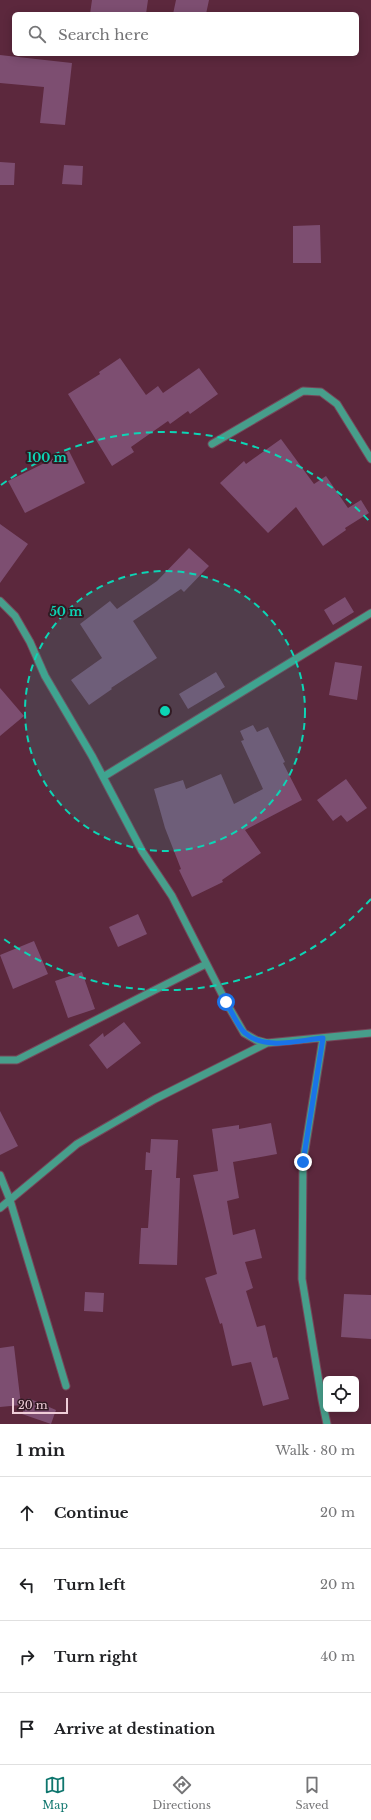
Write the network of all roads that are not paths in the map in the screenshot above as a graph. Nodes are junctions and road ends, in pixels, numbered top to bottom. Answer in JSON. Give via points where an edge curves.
{"nodes":[{"id":1,"x":212,"y":444,"type":"dead end"},
{"id":2,"x":371,"y":458,"type":"edge"},
{"id":3,"x":0,"y":601,"type":"edge"},
{"id":4,"x":371,"y":613,"type":"edge"},
{"id":5,"x":103,"y":777,"type":"junction"},
{"id":6,"x":206,"y":964,"type":"junction"},
{"id":7,"x":371,"y":1033,"type":"edge"},
{"id":8,"x":323,"y":1038,"type":"junction"},
{"id":9,"x":267,"y":1043,"type":"junction"},
{"id":10,"x":0,"y":1060,"type":"edge"},
{"id":11,"x":0,"y":1175,"type":"edge"},
{"id":12,"x":10,"y":1200,"type":"junction"},
{"id":13,"x":0,"y":1208,"type":"edge"},
{"id":14,"x":66,"y":1386,"type":"dead end"},
{"id":15,"x":327,"y":1424,"type":"edge"}],
"edges":[{"from":1,"to":2,"type":"street","via":[[303,391],[321,392],[337,404]]},
{"from":3,"to":5,"type":"street","via":[[15,616],[45,676]]},
{"from":4,"to":5,"type":"street"},
{"from":5,"to":6,"type":"street","via":[[142,851],[172,896]]},
{"from":6,"to":9,"type":"street","via":[[244,1033]]},
{"from":6,"to":10,"type":"street","via":[[17,1060]]},
{"from":7,"to":8,"type":"street"},
{"from":8,"to":9,"type":"street"},
{"from":8,"to":15,"type":"street","via":[[303,1162],[302,1279]]},
{"from":9,"to":12,"type":"street","via":[[155,1099],[77,1144]]},
{"from":11,"to":12,"type":"street"},
{"from":12,"to":13,"type":"street"},
{"from":12,"to":14,"type":"street"}]}
